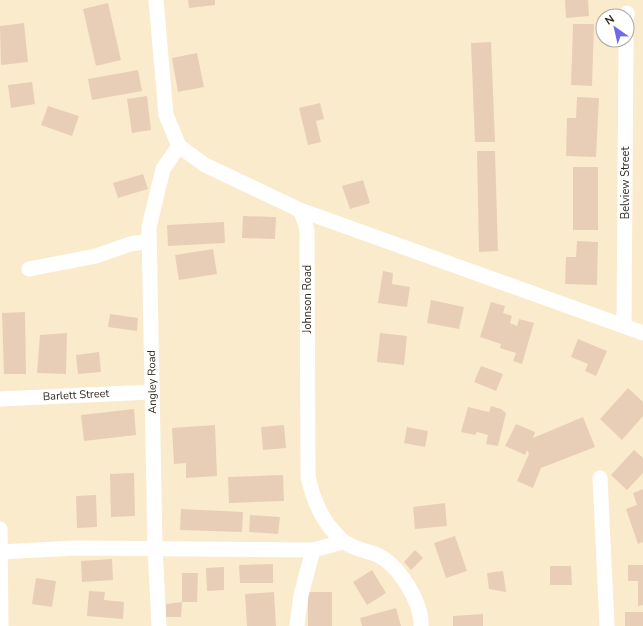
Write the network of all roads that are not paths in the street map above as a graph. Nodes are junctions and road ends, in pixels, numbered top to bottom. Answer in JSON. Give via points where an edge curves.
{"nodes":[{"id":1,"x":156,"y":0,"type":"edge"},
{"id":2,"x":626,"y":48,"type":"edge"},
{"id":3,"x":179,"y":146,"type":"junction"},
{"id":4,"x":300,"y":210,"type":"junction"},
{"id":5,"x":149,"y":241,"type":"junction"},
{"id":6,"x":29,"y":269,"type":"dead end"},
{"id":7,"x":624,"y":326,"type":"junction"},
{"id":8,"x":643,"y":334,"type":"edge"},
{"id":9,"x":152,"y":392,"type":"junction"},
{"id":10,"x":0,"y":399,"type":"edge"},
{"id":11,"x":600,"y":478,"type":"dead end"},
{"id":12,"x":0,"y":529,"type":"edge"},
{"id":13,"x":343,"y":542,"type":"junction"},
{"id":14,"x":154,"y":548,"type":"junction"},
{"id":15,"x":313,"y":550,"type":"junction"},
{"id":16,"x":0,"y":552,"type":"edge"},
{"id":17,"x":1,"y":626,"type":"edge"},
{"id":18,"x":159,"y":626,"type":"edge"},
{"id":19,"x":297,"y":626,"type":"edge"},
{"id":20,"x":421,"y":626,"type":"edge"},
{"id":21,"x":607,"y":626,"type":"edge"}],
"edges":[{"from":1,"to":3,"type":"street","via":[[166,115]]},
{"from":2,"to":7,"type":"street","name":"Belview Street"},
{"from":3,"to":4,"type":"street","via":[[205,165]]},
{"from":3,"to":5,"type":"street","name":"Angley Road","via":[[163,169],[148,226]]},
{"from":4,"to":7,"type":"street"},
{"from":4,"to":13,"type":"street","name":"Johnson Road","via":[[307,232],[308,477],[313,498],[325,523]]},
{"from":5,"to":6,"type":"street","via":[[130,244],[89,258]]},
{"from":5,"to":9,"type":"street","name":"Angley Road"},
{"from":7,"to":8,"type":"street"},
{"from":9,"to":10,"type":"street","name":"Barlett Street"},
{"from":9,"to":14,"type":"street","name":"Angley Road"},
{"from":11,"to":21,"type":"street"},
{"from":12,"to":16,"type":"street"},
{"from":13,"to":15,"type":"street"},
{"from":13,"to":20,"type":"street","name":"Johnson Road","via":[[376,554],[390,564],[412,593]]},
{"from":14,"to":15,"type":"street"},
{"from":14,"to":16,"type":"street","via":[[76,548]]},
{"from":14,"to":18,"type":"street","name":"Angley Road"},
{"from":15,"to":19,"type":"street","via":[[301,595]]},
{"from":16,"to":17,"type":"street"}]}
